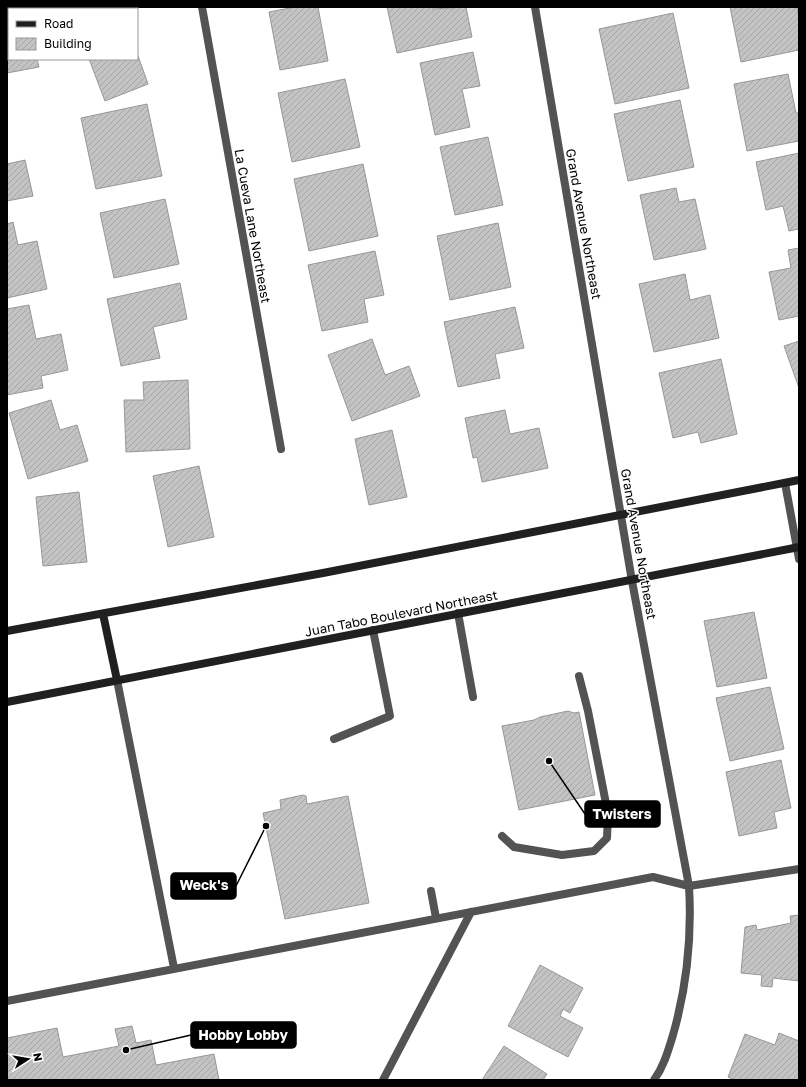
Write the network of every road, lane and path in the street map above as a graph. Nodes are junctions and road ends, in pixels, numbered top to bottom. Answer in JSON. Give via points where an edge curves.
{"nodes":[{"id":1,"x":202,"y":7,"type":"edge"},
{"id":2,"x":535,"y":7,"type":"edge"},
{"id":3,"x":282,"y":449,"type":"dead end"},
{"id":4,"x":799,"y":480,"type":"edge"},
{"id":5,"x":784,"y":483,"type":"junction"},
{"id":6,"x":622,"y":516,"type":"junction"},
{"id":7,"x":798,"y":548,"type":"edge"},
{"id":8,"x":799,"y":559,"type":"edge"},
{"id":9,"x":632,"y":581,"type":"junction"},
{"id":10,"x":458,"y":613,"type":"junction"},
{"id":11,"x":103,"y":614,"type":"junction"},
{"id":12,"x":373,"y":630,"type":"junction"},
{"id":13,"x":7,"y":632,"type":"edge"},
{"id":14,"x":579,"y":676,"type":"dead end"},
{"id":15,"x":116,"y":680,"type":"junction"},
{"id":16,"x":473,"y":697,"type":"dead end"},
{"id":17,"x":7,"y":702,"type":"edge"},
{"id":18,"x":334,"y":738,"type":"dead end"},
{"id":19,"x":502,"y":836,"type":"dead end"},
{"id":20,"x":799,"y":869,"type":"edge"},
{"id":21,"x":689,"y":886,"type":"junction"},
{"id":22,"x":431,"y":891,"type":"dead end"},
{"id":23,"x":471,"y":912,"type":"junction"},
{"id":24,"x":436,"y":918,"type":"junction"},
{"id":25,"x":174,"y":968,"type":"junction"},
{"id":26,"x":7,"y":1001,"type":"edge"},
{"id":27,"x":383,"y":1080,"type":"edge"},
{"id":28,"x":654,"y":1080,"type":"edge"}],
"edges":[{"from":1,"to":3,"type":"street","name":"La Cueva Lane Northeast"},
{"from":2,"to":6,"type":"street","name":"Grand Avenue Northeast"},
{"from":4,"to":5,"type":"main road"},
{"from":5,"to":6,"type":"main road"},
{"from":5,"to":7,"type":"street"},
{"from":6,"to":9,"type":"street","name":"Grand Avenue Northeast"},
{"from":6,"to":11,"type":"main road"},
{"from":7,"to":8,"type":"street"},
{"from":7,"to":9,"type":"main road","name":"Juan Tabo Boulevard Northeast"},
{"from":9,"to":10,"type":"main road","name":"Juan Tabo Boulevard Northeast"},
{"from":9,"to":21,"type":"street","name":"Grand Avenue Northeast"},
{"from":10,"to":12,"type":"main road","name":"Juan Tabo Boulevard Northeast"},
{"from":10,"to":16,"type":"street"},
{"from":11,"to":13,"type":"main road"},
{"from":11,"to":15,"type":"main road"},
{"from":12,"to":15,"type":"main road","name":"Juan Tabo Boulevard Northeast"},
{"from":12,"to":18,"type":"street","via":[[390,716]]},
{"from":14,"to":19,"type":"street","via":[[608,814],[606,838],[594,851],[562,855],[514,847]]},
{"from":15,"to":17,"type":"main road","name":"Juan Tabo Boulevard Northeast"},
{"from":15,"to":25,"type":"street"},
{"from":20,"to":21,"type":"street"},
{"from":21,"to":23,"type":"street","via":[[653,877]]},
{"from":21,"to":28,"type":"street","name":"Grand Avenue Northeast","via":[[691,919],[680,1010],[663,1067]]},
{"from":22,"to":24,"type":"street"},
{"from":23,"to":24,"type":"street"},
{"from":23,"to":27,"type":"street"},
{"from":24,"to":25,"type":"street"},
{"from":25,"to":26,"type":"street"}]}
